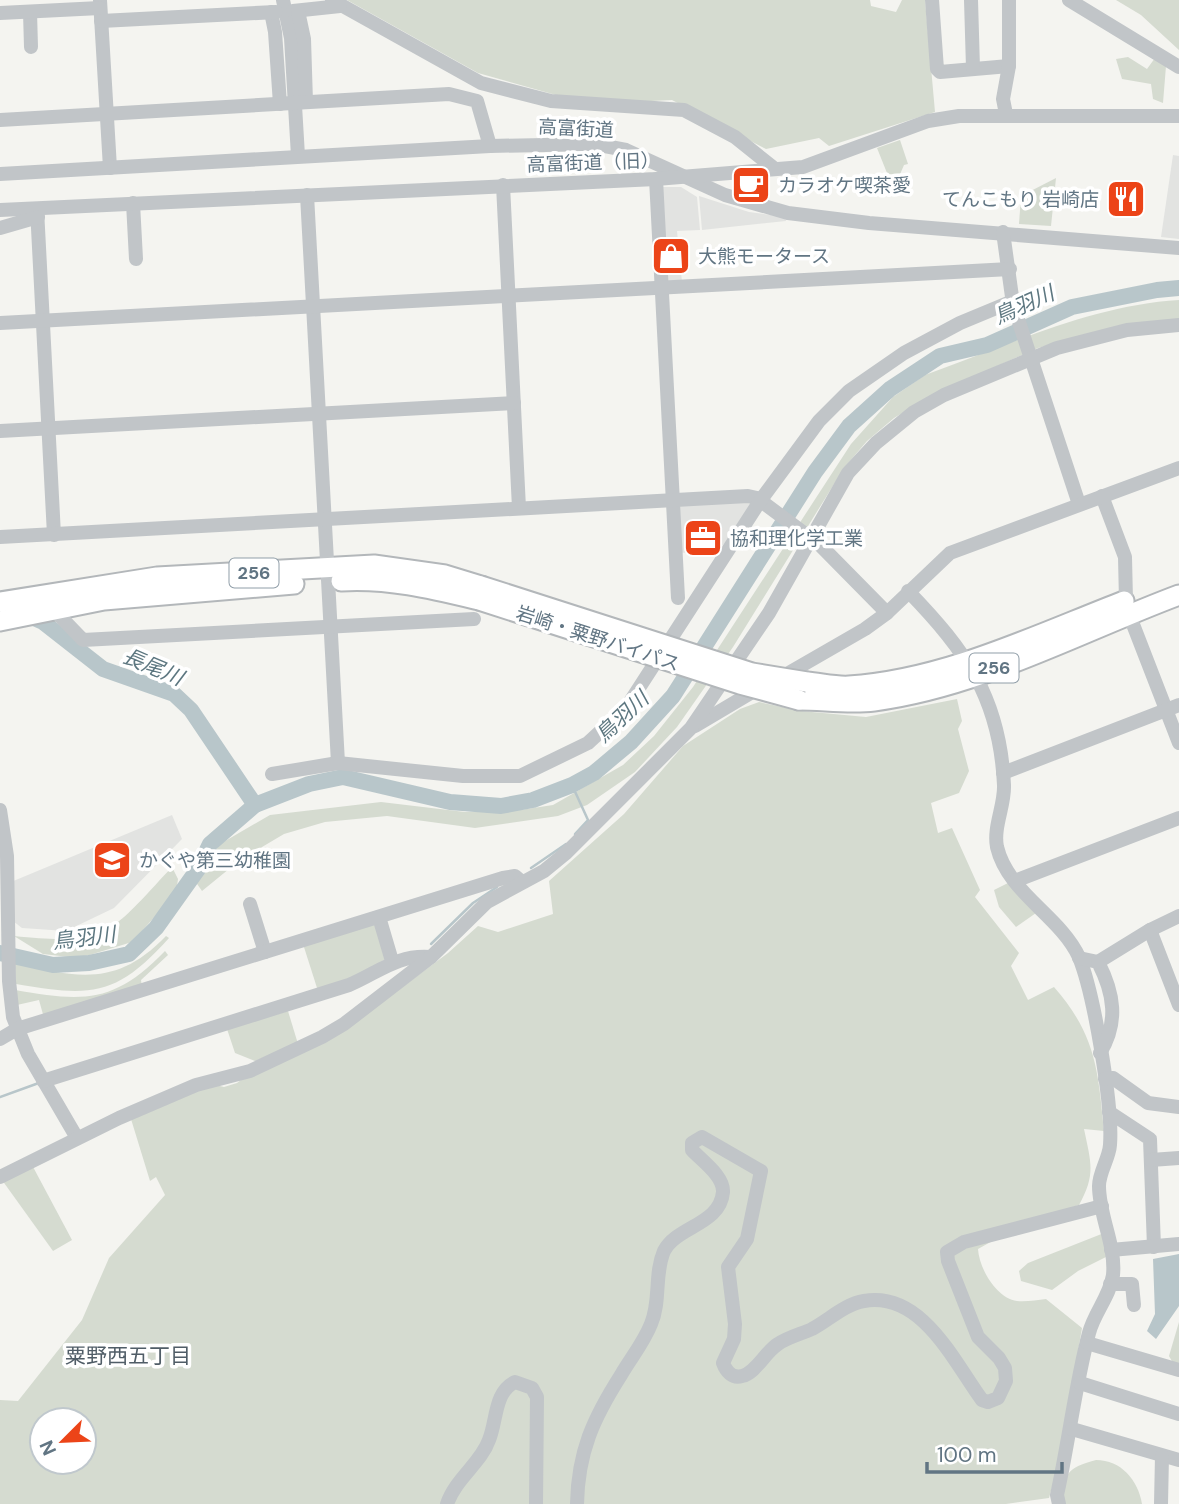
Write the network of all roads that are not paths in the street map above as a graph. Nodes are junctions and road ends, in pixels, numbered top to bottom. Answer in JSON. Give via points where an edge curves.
{"nodes":[{"id":1,"x":932,"y":0,"type":"edge"},
{"id":2,"x":971,"y":0,"type":"edge"},
{"id":3,"x":1009,"y":0,"type":"edge"},
{"id":4,"x":1069,"y":0,"type":"edge"},
{"id":5,"x":336,"y":3,"type":"edge"},
{"id":6,"x":0,"y":4,"type":"edge"},
{"id":7,"x":277,"y":8,"type":"edge"},
{"id":8,"x":100,"y":10,"type":"edge"},
{"id":9,"x":30,"y":12,"type":"junction"},
{"id":10,"x":0,"y":13,"type":"edge"},
{"id":11,"x":31,"y":47,"type":"dead end"},
{"id":12,"x":1009,"y":66,"type":"junction"},
{"id":13,"x":1179,"y":67,"type":"edge"},
{"id":14,"x":973,"y":68,"type":"junction"},
{"id":15,"x":301,"y":103,"type":"junction"},
{"id":16,"x":280,"y":104,"type":"junction"},
{"id":17,"x":106,"y":113,"type":"junction"},
{"id":18,"x":1006,"y":114,"type":"junction"},
{"id":19,"x":1179,"y":116,"type":"edge"},
{"id":20,"x":0,"y":120,"type":"edge"},
{"id":21,"x":490,"y":146,"type":"junction"},
{"id":22,"x":298,"y":156,"type":"junction"},
{"id":23,"x":110,"y":168,"type":"junction"},
{"id":24,"x":775,"y":169,"type":"junction"},
{"id":25,"x":0,"y":174,"type":"edge"},
{"id":26,"x":688,"y":178,"type":"junction"},
{"id":27,"x":656,"y":179,"type":"junction"},
{"id":28,"x":503,"y":185,"type":"junction"},
{"id":29,"x":307,"y":195,"type":"junction"},
{"id":30,"x":133,"y":204,"type":"junction"},
{"id":31,"x":0,"y":210,"type":"edge"},
{"id":32,"x":37,"y":213,"type":"junction"},
{"id":33,"x":0,"y":228,"type":"edge"},
{"id":34,"x":1003,"y":232,"type":"junction"},
{"id":35,"x":1179,"y":248,"type":"edge"},
{"id":36,"x":136,"y":259,"type":"dead end"},
{"id":37,"x":1010,"y":269,"type":"junction"},
{"id":38,"x":663,"y":289,"type":"junction"},
{"id":39,"x":509,"y":297,"type":"junction"},
{"id":40,"x":1013,"y":303,"type":"junction"},
{"id":41,"x":313,"y":307,"type":"junction"},
{"id":42,"x":44,"y":321,"type":"junction"},
{"id":43,"x":0,"y":323,"type":"edge"},
{"id":44,"x":1179,"y":325,"type":"edge"},
{"id":45,"x":1028,"y":358,"type":"junction"},
{"id":46,"x":514,"y":403,"type":"junction"},
{"id":47,"x":319,"y":416,"type":"junction"},
{"id":48,"x":49,"y":429,"type":"junction"},
{"id":49,"x":0,"y":431,"type":"edge"},
{"id":50,"x":1179,"y":468,"type":"edge"},
{"id":51,"x":1102,"y":496,"type":"junction"},
{"id":52,"x":673,"y":502,"type":"junction"},
{"id":53,"x":762,"y":503,"type":"junction"},
{"id":54,"x":1079,"y":504,"type":"junction"},
{"id":55,"x":519,"y":508,"type":"junction"},
{"id":56,"x":325,"y":521,"type":"junction"},
{"id":57,"x":54,"y":535,"type":"junction"},
{"id":58,"x":0,"y":537,"type":"edge"},
{"id":59,"x":809,"y":537,"type":"junction"},
{"id":60,"x":328,"y":575,"type":"junction"},
{"id":61,"x":1179,"y":582,"type":"edge"},
{"id":62,"x":908,"y":591,"type":"junction"},
{"id":63,"x":1179,"y":594,"type":"edge"},
{"id":64,"x":677,"y":598,"type":"dead end"},
{"id":65,"x":478,"y":601,"type":"junction"},
{"id":66,"x":1127,"y":607,"type":"junction"},
{"id":67,"x":46,"y":612,"type":"junction"},
{"id":68,"x":887,"y":613,"type":"junction"},
{"id":69,"x":1,"y":614,"type":"edge"},
{"id":70,"x":330,"y":625,"type":"junction"},
{"id":71,"x":973,"y":668,"type":"junction"},
{"id":72,"x":1173,"y":707,"type":"edge"},
{"id":73,"x":691,"y":728,"type":"junction"},
{"id":74,"x":1179,"y":743,"type":"edge"},
{"id":75,"x":338,"y":763,"type":"junction"},
{"id":76,"x":1003,"y":773,"type":"junction"},
{"id":77,"x":272,"y":774,"type":"dead end"},
{"id":78,"x":0,"y":810,"type":"edge"},
{"id":79,"x":1179,"y":818,"type":"edge"},
{"id":80,"x":1015,"y":881,"type":"junction"},
{"id":81,"x":522,"y":882,"type":"junction"},
{"id":82,"x":3,"y":892,"type":"edge"},
{"id":83,"x":250,"y":904,"type":"dead end"},
{"id":84,"x":1179,"y":916,"type":"edge"},
{"id":85,"x":379,"y":918,"type":"junction"},
{"id":86,"x":1150,"y":930,"type":"junction"},
{"id":87,"x":5,"y":932,"type":"edge"},
{"id":88,"x":265,"y":952,"type":"junction"},
{"id":89,"x":431,"y":957,"type":"junction"},
{"id":90,"x":1079,"y":958,"type":"junction"},
{"id":91,"x":392,"y":961,"type":"junction"},
{"id":92,"x":1098,"y":962,"type":"junction"},
{"id":93,"x":1179,"y":1005,"type":"edge"},
{"id":94,"x":17,"y":1029,"type":"junction"},
{"id":95,"x":0,"y":1039,"type":"edge"},
{"id":96,"x":1100,"y":1053,"type":"junction"},
{"id":97,"x":1105,"y":1079,"type":"junction"},
{"id":98,"x":43,"y":1081,"type":"junction"},
{"id":99,"x":1179,"y":1107,"type":"edge"},
{"id":100,"x":1109,"y":1112,"type":"junction"},
{"id":101,"x":77,"y":1138,"type":"junction"},
{"id":102,"x":1179,"y":1158,"type":"edge"},
{"id":103,"x":1151,"y":1160,"type":"junction"},
{"id":104,"x":0,"y":1177,"type":"edge"},
{"id":105,"x":1101,"y":1206,"type":"junction"},
{"id":106,"x":1179,"y":1244,"type":"edge"},
{"id":107,"x":1154,"y":1247,"type":"junction"},
{"id":108,"x":1111,"y":1250,"type":"junction"},
{"id":109,"x":1110,"y":1284,"type":"junction"},
{"id":110,"x":1134,"y":1305,"type":"dead end"},
{"id":111,"x":1087,"y":1343,"type":"junction"},
{"id":112,"x":1179,"y":1370,"type":"edge"},
{"id":113,"x":1080,"y":1383,"type":"junction"},
{"id":114,"x":1179,"y":1414,"type":"edge"},
{"id":115,"x":1072,"y":1429,"type":"junction"},
{"id":116,"x":1162,"y":1456,"type":"junction"},
{"id":117,"x":1179,"y":1460,"type":"edge"},
{"id":118,"x":447,"y":1504,"type":"edge"},
{"id":119,"x":536,"y":1504,"type":"edge"},
{"id":120,"x":577,"y":1504,"type":"edge"},
{"id":121,"x":1059,"y":1504,"type":"edge"},
{"id":122,"x":1161,"y":1504,"type":"edge"}],
"edges":[{"from":1,"to":14,"type":"street","via":[[937,69]]},
{"from":2,"to":14,"type":"street"},
{"from":3,"to":12,"type":"street"},
{"from":4,"to":13,"type":"street"},
{"from":5,"to":15,"type":"street","via":[[296,11],[304,39]]},
{"from":5,"to":24,"type":"street","via":[[470,78],[509,92],[591,106],[684,110],[735,136]]},
{"from":6,"to":10,"type":"street"},
{"from":7,"to":8,"type":"street"},
{"from":7,"to":15,"type":"street","via":[[291,38]]},
{"from":7,"to":16,"type":"street"},
{"from":8,"to":9,"type":"street"},
{"from":8,"to":17,"type":"street"},
{"from":9,"to":10,"type":"street"},
{"from":9,"to":11,"type":"street"},
{"from":12,"to":14,"type":"street"},
{"from":12,"to":18,"type":"street","via":[[1003,99]]},
{"from":15,"to":16,"type":"street"},
{"from":15,"to":21,"type":"street","via":[[465,96],[477,101]]},
{"from":15,"to":22,"type":"street"},
{"from":16,"to":17,"type":"street"},
{"from":17,"to":20,"type":"street"},
{"from":17,"to":23,"type":"street"},
{"from":18,"to":19,"type":"street","name":"高富街道（旧）"},
{"from":18,"to":24,"type":"street","name":"高富街道（旧）","via":[[928,121],[803,167]]},
{"from":21,"to":22,"type":"street","name":"高富街道"},
{"from":21,"to":26,"type":"street","name":"高富街道","via":[[594,144],[626,150]]},
{"from":22,"to":23,"type":"street","name":"高富街道"},
{"from":23,"to":25,"type":"street","name":"高富街道"},
{"from":24,"to":26,"type":"street","name":"高富街道（旧）"},
{"from":26,"to":27,"type":"street","name":"高富街道（旧）"},
{"from":26,"to":34,"type":"street","name":"高富街道","via":[[725,195],[788,213]]},
{"from":27,"to":28,"type":"street","name":"高富街道（旧）"},
{"from":27,"to":38,"type":"street"},
{"from":28,"to":29,"type":"street","name":"高富街道（旧）"},
{"from":28,"to":39,"type":"street"},
{"from":29,"to":30,"type":"street","name":"高富街道（旧）"},
{"from":29,"to":41,"type":"street"},
{"from":30,"to":32,"type":"street","name":"高富街道（旧）"},
{"from":30,"to":36,"type":"street"},
{"from":31,"to":32,"type":"street","name":"高富街道（旧）"},
{"from":32,"to":33,"type":"street"},
{"from":32,"to":42,"type":"street"},
{"from":34,"to":35,"type":"street","name":"高富街道"},
{"from":34,"to":37,"type":"street"},
{"from":37,"to":38,"type":"street"},
{"from":37,"to":40,"type":"street"},
{"from":38,"to":39,"type":"street"},
{"from":38,"to":52,"type":"street"},
{"from":39,"to":41,"type":"street"},
{"from":39,"to":46,"type":"street"},
{"from":40,"to":45,"type":"street"},
{"from":40,"to":53,"type":"street","via":[[960,323],[904,353],[849,391],[819,421]]},
{"from":41,"to":42,"type":"street"},
{"from":41,"to":47,"type":"street"},
{"from":42,"to":43,"type":"street"},
{"from":42,"to":48,"type":"street"},
{"from":44,"to":45,"type":"street","via":[[1127,330]]},
{"from":45,"to":54,"type":"street"},
{"from":45,"to":59,"type":"street","via":[[944,395],[876,443],[848,473]]},
{"from":46,"to":47,"type":"street"},
{"from":46,"to":55,"type":"street"},
{"from":47,"to":48,"type":"street"},
{"from":47,"to":56,"type":"street"},
{"from":48,"to":49,"type":"street"},
{"from":48,"to":57,"type":"street"},
{"from":50,"to":51,"type":"street"},
{"from":51,"to":54,"type":"street"},
{"from":51,"to":66,"type":"street","via":[[1125,557]]},
{"from":52,"to":53,"type":"street","via":[[748,496]]},
{"from":52,"to":55,"type":"street"},
{"from":52,"to":64,"type":"street"},
{"from":53,"to":59,"type":"street"},
{"from":53,"to":75,"type":"street","via":[[626,708],[588,743],[520,776],[463,776]]},
{"from":54,"to":62,"type":"street","via":[[950,553]]},
{"from":55,"to":56,"type":"street"},
{"from":56,"to":57,"type":"street"},
{"from":56,"to":60,"type":"street"},
{"from":57,"to":58,"type":"street"},
{"from":59,"to":68,"type":"street"},
{"from":59,"to":73,"type":"street","via":[[769,613]]},
{"from":60,"to":65,"type":"highway","name":"岩崎・粟野バイパス","number":"256","via":[[419,586]]},
{"from":60,"to":67,"type":"highway","name":"岩崎・粟野バイパス","number":"256"},
{"from":60,"to":69,"type":"highway","name":"岩崎・粟野バイパス","number":"256","via":[[157,577],[26,597]]},
{"from":60,"to":70,"type":"street"},
{"from":61,"to":66,"type":"highway","name":"岩崎・粟野バイパス","number":"256"},
{"from":62,"to":68,"type":"street"},
{"from":62,"to":71,"type":"street","via":[[950,634]]},
{"from":63,"to":66,"type":"highway","name":"岩崎・粟野バイパス","number":"256"},
{"from":65,"to":70,"type":"street"},
{"from":65,"to":71,"type":"highway","name":"岩崎・粟野バイパス","number":"256","bridge":true,"via":[[740,684],[871,701],[905,695]]},
{"from":66,"to":71,"type":"highway","name":"岩崎・粟野バイパス","number":"256"},
{"from":66,"to":72,"type":"street"},
{"from":67,"to":69,"type":"highway","name":"岩崎・粟野バイパス","number":"256"},
{"from":67,"to":70,"type":"street","via":[[83,640]]},
{"from":68,"to":73,"type":"street","via":[[805,666],[751,691]]},
{"from":70,"to":75,"type":"street"},
{"from":71,"to":76,"type":"street","via":[[997,736]]},
{"from":72,"to":74,"type":"street"},
{"from":72,"to":76,"type":"street"},
{"from":73,"to":81,"type":"street","via":[[566,853]]},
{"from":75,"to":77,"type":"street"},
{"from":76,"to":80,"type":"street","via":[[996,836],[1002,860]]},
{"from":78,"to":82,"type":"street","via":[[7,848]]},
{"from":79,"to":80,"type":"street"},
{"from":80,"to":90,"type":"street"},
{"from":81,"to":85,"type":"street","via":[[503,878]]},
{"from":81,"to":89,"type":"street","via":[[487,902]]},
{"from":82,"to":87,"type":"street"},
{"from":83,"to":88,"type":"street"},
{"from":84,"to":86,"type":"street"},
{"from":85,"to":88,"type":"street"},
{"from":85,"to":91,"type":"street"},
{"from":86,"to":92,"type":"street"},
{"from":86,"to":93,"type":"street"},
{"from":87,"to":94,"type":"street"},
{"from":88,"to":94,"type":"street"},
{"from":89,"to":91,"type":"street"},
{"from":89,"to":101,"type":"street","via":[[344,1024],[298,1050],[250,1071],[196,1086]]},
{"from":90,"to":92,"type":"street"},
{"from":90,"to":96,"type":"street"},
{"from":91,"to":98,"type":"street","via":[[349,985]]},
{"from":92,"to":96,"type":"street","via":[[1113,998],[1108,1040]]},
{"from":94,"to":95,"type":"street"},
{"from":94,"to":98,"type":"street"},
{"from":96,"to":97,"type":"street"},
{"from":97,"to":99,"type":"street","via":[[1113,1078],[1149,1103]]},
{"from":97,"to":100,"type":"street"},
{"from":98,"to":101,"type":"street"},
{"from":100,"to":103,"type":"street","via":[[1150,1139]]},
{"from":100,"to":105,"type":"street","via":[[1110,1147],[1099,1186]]},
{"from":101,"to":104,"type":"street"},
{"from":102,"to":103,"type":"street"},
{"from":103,"to":107,"type":"street"},
{"from":105,"to":108,"type":"street"},
{"from":105,"to":120,"type":"street","via":[[964,1242],[947,1252],[978,1337],[1004,1368],[1006,1381],[998,1398],[982,1400],[923,1320],[888,1303],[865,1301],[778,1343],[751,1371],[733,1377],[723,1363],[735,1324],[728,1267],[747,1239],[761,1171],[702,1137],[695,1139],[692,1150],[719,1178],[723,1192],[707,1219],[665,1250],[651,1324],[580,1457]]},
{"from":106,"to":107,"type":"street"},
{"from":107,"to":108,"type":"street"},
{"from":108,"to":109,"type":"street"},
{"from":109,"to":110,"type":"street","via":[[1132,1283]]},
{"from":109,"to":111,"type":"street"},
{"from":111,"to":112,"type":"street"},
{"from":111,"to":113,"type":"street"},
{"from":113,"to":114,"type":"street"},
{"from":113,"to":115,"type":"street"},
{"from":115,"to":116,"type":"street"},
{"from":115,"to":121,"type":"street","via":[[1057,1495]]},
{"from":116,"to":117,"type":"street"},
{"from":116,"to":122,"type":"street"},
{"from":118,"to":119,"type":"street","via":[[461,1476],[488,1444],[501,1393],[515,1382],[533,1388],[537,1397]]}]}
